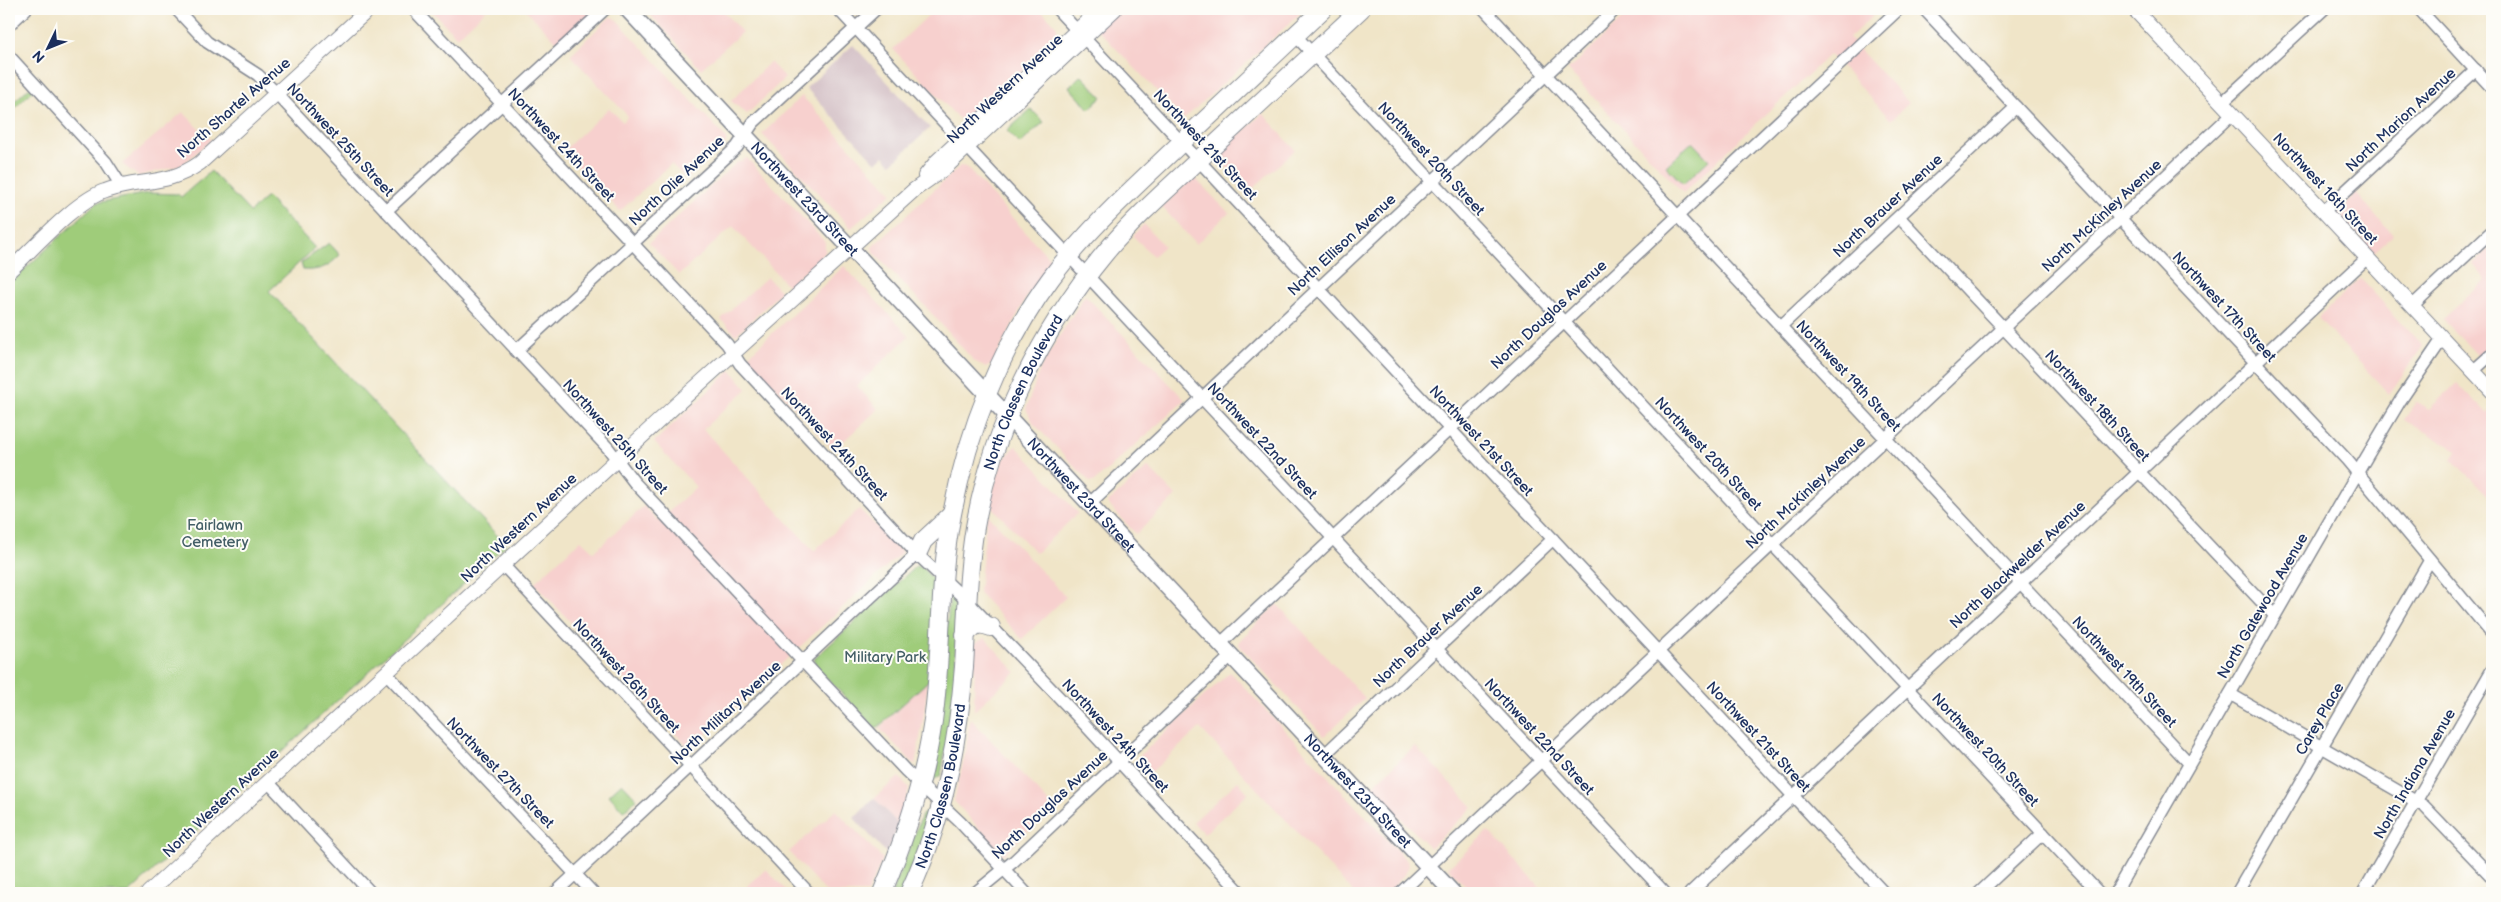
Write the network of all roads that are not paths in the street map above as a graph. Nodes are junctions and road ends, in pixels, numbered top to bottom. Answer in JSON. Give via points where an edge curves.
{"nodes":[{"id":1,"x":26,"y":9,"type":"edge"},
{"id":2,"x":176,"y":9,"type":"edge"},
{"id":3,"x":369,"y":9,"type":"edge"},
{"id":4,"x":412,"y":9,"type":"edge"},
{"id":5,"x":604,"y":9,"type":"edge"},
{"id":6,"x":627,"y":9,"type":"edge"},
{"id":7,"x":838,"y":9,"type":"edge"},
{"id":8,"x":876,"y":9,"type":"edge"},
{"id":9,"x":1057,"y":9,"type":"edge"},
{"id":10,"x":1100,"y":9,"type":"edge"},
{"id":11,"x":1115,"y":9,"type":"edge"},
{"id":12,"x":1323,"y":9,"type":"edge"},
{"id":13,"x":1361,"y":9,"type":"edge"},
{"id":14,"x":1484,"y":9,"type":"edge"},
{"id":15,"x":1616,"y":9,"type":"edge"},
{"id":16,"x":1899,"y":9,"type":"edge"},
{"id":17,"x":1924,"y":9,"type":"edge"},
{"id":18,"x":2134,"y":9,"type":"edge"},
{"id":19,"x":2324,"y":9,"type":"edge"},
{"id":20,"x":2419,"y":9,"type":"edge"},
{"id":21,"x":9,"y":25,"type":"edge"},
{"id":22,"x":856,"y":27,"type":"junction"},
{"id":23,"x":1081,"y":34,"type":"junction"},
{"id":24,"x":1295,"y":35,"type":"junction"},
{"id":25,"x":1312,"y":54,"type":"junction"},
{"id":26,"x":9,"y":56,"type":"edge"},
{"id":27,"x":2476,"y":70,"type":"junction"},
{"id":28,"x":1546,"y":74,"type":"junction"},
{"id":29,"x":2492,"y":88,"type":"edge"},
{"id":30,"x":277,"y":94,"type":"junction"},
{"id":31,"x":2222,"y":103,"type":"junction"},
{"id":32,"x":502,"y":104,"type":"junction"},
{"id":33,"x":2016,"y":107,"type":"junction"},
{"id":34,"x":2232,"y":114,"type":"junction"},
{"id":35,"x":745,"y":135,"type":"junction"},
{"id":36,"x":1182,"y":142,"type":"junction"},
{"id":37,"x":964,"y":143,"type":"junction"},
{"id":38,"x":1199,"y":160,"type":"junction"},
{"id":39,"x":1432,"y":182,"type":"junction"},
{"id":40,"x":122,"y":187,"type":"junction"},
{"id":41,"x":386,"y":211,"type":"junction"},
{"id":42,"x":2324,"y":211,"type":"junction"},
{"id":43,"x":1678,"y":216,"type":"junction"},
{"id":44,"x":1899,"y":217,"type":"junction"},
{"id":45,"x":2121,"y":219,"type":"junction"},
{"id":46,"x":2492,"y":231,"type":"edge"},
{"id":47,"x":632,"y":243,"type":"junction"},
{"id":48,"x":850,"y":248,"type":"junction"},
{"id":49,"x":1070,"y":256,"type":"junction"},
{"id":50,"x":2368,"y":258,"type":"junction"},
{"id":51,"x":9,"y":271,"type":"edge"},
{"id":52,"x":1087,"y":276,"type":"junction"},
{"id":53,"x":1318,"y":288,"type":"junction"},
{"id":54,"x":2412,"y":306,"type":"junction"},
{"id":55,"x":1564,"y":322,"type":"junction"},
{"id":56,"x":1781,"y":326,"type":"junction"},
{"id":57,"x":2004,"y":328,"type":"junction"},
{"id":58,"x":2443,"y":338,"type":"junction"},
{"id":59,"x":516,"y":351,"type":"junction"},
{"id":60,"x":733,"y":353,"type":"junction"},
{"id":61,"x":2492,"y":354,"type":"edge"},
{"id":62,"x":2256,"y":363,"type":"junction"},
{"id":63,"x":2473,"y":371,"type":"junction"},
{"id":64,"x":2492,"y":391,"type":"edge"},
{"id":65,"x":986,"y":394,"type":"junction"},
{"id":66,"x":1202,"y":398,"type":"junction"},
{"id":67,"x":1008,"y":416,"type":"junction"},
{"id":68,"x":1450,"y":429,"type":"junction"},
{"id":69,"x":1886,"y":438,"type":"junction"},
{"id":70,"x":616,"y":460,"type":"junction"},
{"id":71,"x":2139,"y":472,"type":"junction"},
{"id":72,"x":2357,"y":473,"type":"junction"},
{"id":73,"x":1089,"y":504,"type":"junction"},
{"id":74,"x":951,"y":515,"type":"junction"},
{"id":75,"x":1333,"y":539,"type":"junction"},
{"id":76,"x":1553,"y":540,"type":"junction"},
{"id":77,"x":1773,"y":545,"type":"junction"},
{"id":78,"x":918,"y":554,"type":"junction"},
{"id":79,"x":2430,"y":560,"type":"junction"},
{"id":80,"x":503,"y":565,"type":"junction"},
{"id":81,"x":943,"y":578,"type":"junction"},
{"id":82,"x":2021,"y":583,"type":"junction"},
{"id":83,"x":967,"y":600,"type":"junction"},
{"id":84,"x":2274,"y":615,"type":"junction"},
{"id":85,"x":991,"y":626,"type":"junction"},
{"id":86,"x":2492,"y":634,"type":"edge"},
{"id":87,"x":965,"y":635,"type":"junction"},
{"id":88,"x":1220,"y":644,"type":"junction"},
{"id":89,"x":1437,"y":649,"type":"junction"},
{"id":90,"x":1658,"y":652,"type":"junction"},
{"id":91,"x":1231,"y":656,"type":"junction"},
{"id":92,"x":803,"y":661,"type":"junction"},
{"id":93,"x":2492,"y":670,"type":"edge"},
{"id":94,"x":386,"y":673,"type":"junction"},
{"id":95,"x":1908,"y":689,"type":"junction"},
{"id":96,"x":2230,"y":694,"type":"junction"},
{"id":97,"x":2321,"y":747,"type":"junction"},
{"id":98,"x":1324,"y":755,"type":"junction"},
{"id":99,"x":1118,"y":762,"type":"junction"},
{"id":100,"x":1542,"y":762,"type":"junction"},
{"id":101,"x":2189,"y":763,"type":"junction"},
{"id":102,"x":690,"y":767,"type":"junction"},
{"id":103,"x":268,"y":782,"type":"junction"},
{"id":104,"x":920,"y":784,"type":"junction"},
{"id":105,"x":1793,"y":796,"type":"junction"},
{"id":106,"x":2417,"y":801,"type":"junction"},
{"id":107,"x":941,"y":804,"type":"junction"},
{"id":108,"x":2043,"y":834,"type":"junction"},
{"id":109,"x":1428,"y":867,"type":"junction"},
{"id":110,"x":1003,"y":868,"type":"junction"},
{"id":111,"x":575,"y":874,"type":"junction"},
{"id":112,"x":2492,"y":877,"type":"edge"},
{"id":113,"x":153,"y":892,"type":"edge"},
{"id":114,"x":371,"y":893,"type":"edge"},
{"id":115,"x":555,"y":893,"type":"edge"},
{"id":116,"x":593,"y":893,"type":"edge"},
{"id":117,"x":809,"y":893,"type":"edge"},
{"id":118,"x":882,"y":893,"type":"edge"},
{"id":119,"x":909,"y":893,"type":"edge"},
{"id":120,"x":975,"y":893,"type":"edge"},
{"id":121,"x":1026,"y":893,"type":"edge"},
{"id":122,"x":1241,"y":893,"type":"edge"},
{"id":123,"x":1400,"y":893,"type":"edge"},
{"id":124,"x":1453,"y":893,"type":"edge"},
{"id":125,"x":1664,"y":893,"type":"edge"},
{"id":126,"x":1690,"y":893,"type":"edge"},
{"id":127,"x":1884,"y":893,"type":"edge"},
{"id":128,"x":1979,"y":893,"type":"edge"},
{"id":129,"x":2099,"y":893,"type":"edge"},
{"id":130,"x":2115,"y":893,"type":"edge"},
{"id":131,"x":2238,"y":893,"type":"edge"},
{"id":132,"x":2363,"y":893,"type":"edge"}],
"edges":[{"from":1,"to":21,"type":"street"},
{"from":2,"to":30,"type":"street","name":"Northwest 25th Street","via":[[207,42],[258,75]]},
{"from":3,"to":30,"type":"street","name":"North Shartel Avenue"},
{"from":4,"to":32,"type":"street","name":"Northwest 24th Street"},
{"from":5,"to":32,"type":"street"},
{"from":6,"to":35,"type":"main road","name":"Northwest 23rd Street"},
{"from":7,"to":22,"type":"street","name":"Northwest 22nd Street"},
{"from":8,"to":22,"type":"street","name":"North Olie Avenue"},
{"from":9,"to":23,"type":"street","name":"Northwest 21st Street"},
{"from":10,"to":23,"type":"street","name":"North Western Avenue"},
{"from":11,"to":23,"type":"street","name":"North Western Avenue"},
{"from":12,"to":24,"type":"main road","name":"North Classen Boulevard"},
{"from":13,"to":25,"type":"main road","name":"North Classen Boulevard"},
{"from":14,"to":28,"type":"street","name":"Northwest 19th Street"},
{"from":15,"to":28,"type":"street","name":"North Ellison Avenue"},
{"from":16,"to":43,"type":"street","name":"North Douglas Avenue"},
{"from":17,"to":33,"type":"street","name":"Northwest 17th Street"},
{"from":18,"to":31,"type":"street","name":"Northwest 16th Street"},
{"from":19,"to":31,"type":"street"},
{"from":20,"to":27,"type":"street"},
{"from":22,"to":35,"type":"street","name":"North Olie Avenue","via":[[753,123]]},
{"from":22,"to":37,"type":"street","name":"Northwest 22nd Street"},
{"from":23,"to":36,"type":"street","name":"Northwest 21st Street"},
{"from":23,"to":37,"type":"street","name":"North Western Avenue"},
{"from":24,"to":25,"type":"street","name":"Northwest 20th Street"},
{"from":24,"to":36,"type":"main road","name":"North Classen Boulevard"},
{"from":25,"to":38,"type":"main road","name":"North Classen Boulevard"},
{"from":25,"to":39,"type":"street","name":"Northwest 20th Street"},
{"from":26,"to":40,"type":"street","via":[[106,162]]},
{"from":27,"to":29,"type":"street"},
{"from":27,"to":42,"type":"street","name":"North Marion Avenue"},
{"from":28,"to":39,"type":"street","name":"North Ellison Avenue"},
{"from":28,"to":43,"type":"street","name":"Northwest 19th Street"},
{"from":30,"to":40,"type":"street","name":"North Shartel Avenue","via":[[184,173],[164,181]]},
{"from":30,"to":41,"type":"street","name":"Northwest 25th Street"},
{"from":31,"to":34,"type":"street","name":"Northwest 16th Street"},
{"from":32,"to":41,"type":"street"},
{"from":32,"to":47,"type":"street","name":"Northwest 24th Street"},
{"from":33,"to":44,"type":"street","name":"North Brauer Avenue"},
{"from":33,"to":45,"type":"street","name":"Northwest 17th Street"},
{"from":34,"to":42,"type":"street","name":"Northwest 16th Street"},
{"from":34,"to":45,"type":"street","name":"North McKinley Avenue"},
{"from":35,"to":47,"type":"street","name":"North Olie Avenue","via":[[737,147]]},
{"from":35,"to":48,"type":"main road","name":"Northwest 23rd Street"},
{"from":36,"to":38,"type":"street","name":"Northwest 21st Street"},
{"from":36,"to":49,"type":"main road","name":"North Classen Boulevard","via":[[1106,215]]},
{"from":37,"to":48,"type":"street","name":"North Western Avenue","via":[[945,168],[914,190]]},
{"from":37,"to":49,"type":"street","name":"Northwest 22nd Street"},
{"from":38,"to":52,"type":"main road","name":"North Classen Boulevard","via":[[1124,232]]},
{"from":38,"to":53,"type":"street","name":"Northwest 21st Street"},
{"from":39,"to":53,"type":"street","name":"North Ellison Avenue"},
{"from":39,"to":55,"type":"street","name":"Northwest 20th Street"},
{"from":40,"to":51,"type":"street","name":"North Shartel Avenue","via":[[86,201]]},
{"from":41,"to":59,"type":"street","name":"Northwest 25th Street"},
{"from":42,"to":50,"type":"street","name":"Northwest 16th Street"},
{"from":43,"to":55,"type":"street","name":"North Douglas Avenue"},
{"from":43,"to":56,"type":"street","name":"Northwest 19th Street"},
{"from":44,"to":56,"type":"street","name":"North Brauer Avenue"},
{"from":44,"to":57,"type":"street","name":"Northwest 18th Street"},
{"from":45,"to":57,"type":"street","name":"North McKinley Avenue"},
{"from":45,"to":62,"type":"street","name":"Northwest 17th Street"},
{"from":46,"to":54,"type":"street"},
{"from":47,"to":59,"type":"street","name":"North Olie Avenue"},
{"from":47,"to":60,"type":"street","name":"Northwest 24th Street"},
{"from":48,"to":60,"type":"street","name":"North Western Avenue"},
{"from":48,"to":65,"type":"main road","name":"Northwest 23rd Street"},
{"from":49,"to":52,"type":"street","name":"Northwest 22nd Street"},
{"from":49,"to":65,"type":"main road","name":"North Classen Boulevard","via":[[1037,297]]},
{"from":50,"to":54,"type":"street","name":"Northwest 16th Street"},
{"from":50,"to":62,"type":"street","name":"North Blackwelder Avenue"},
{"from":52,"to":66,"type":"street","name":"Northwest 22nd Street"},
{"from":52,"to":67,"type":"main road","name":"North Classen Boulevard","via":[[1045,342]]},
{"from":53,"to":66,"type":"street","name":"North Ellison Avenue"},
{"from":53,"to":68,"type":"street","name":"Northwest 21st Street"},
{"from":54,"to":58,"type":"street","name":"Northwest 16th Street"},
{"from":55,"to":68,"type":"street","name":"North Douglas Avenue"},
{"from":55,"to":77,"type":"street","name":"Northwest 20th Street"},
{"from":56,"to":69,"type":"street","name":"Northwest 19th Street"},
{"from":57,"to":69,"type":"street","name":"North McKinley Avenue"},
{"from":57,"to":71,"type":"street","name":"Northwest 18th Street"},
{"from":58,"to":63,"type":"street","name":"Northwest 16th Street"},
{"from":58,"to":72,"type":"street","name":"North Gatewood Avenue"},
{"from":59,"to":70,"type":"street","name":"Northwest 25th Street"},
{"from":60,"to":70,"type":"street","name":"North Western Avenue"},
{"from":60,"to":78,"type":"street","name":"Northwest 24th Street"},
{"from":61,"to":63,"type":"street"},
{"from":62,"to":71,"type":"street","name":"North Blackwelder Avenue"},
{"from":62,"to":72,"type":"street","name":"Northwest 17th Street"},
{"from":63,"to":64,"type":"street","name":"Northwest 16th Street"},
{"from":65,"to":67,"type":"main road","name":"Northwest 23rd Street"},
{"from":65,"to":74,"type":"main road","name":"North Classen Boulevard"},
{"from":66,"to":73,"type":"street","name":"North Ellison Avenue"},
{"from":66,"to":75,"type":"street","name":"Northwest 22nd Street"},
{"from":67,"to":73,"type":"main road","name":"Northwest 23rd Street"},
{"from":67,"to":83,"type":"main road","name":"North Classen Boulevard","via":[[980,499]]},
{"from":68,"to":75,"type":"street","name":"North Douglas Avenue"},
{"from":68,"to":76,"type":"street","name":"Northwest 21st Street"},
{"from":69,"to":77,"type":"street","name":"North McKinley Avenue"},
{"from":69,"to":82,"type":"street","name":"Northwest 19th Street"},
{"from":70,"to":80,"type":"street","name":"North Western Avenue"},
{"from":70,"to":92,"type":"street","name":"Northwest 25th Street"},
{"from":71,"to":82,"type":"street","name":"North Blackwelder Avenue"},
{"from":71,"to":84,"type":"street","name":"Northwest 18th Street"},
{"from":72,"to":79,"type":"street","name":"Northwest 17th Street"},
{"from":72,"to":84,"type":"street","name":"North Gatewood Avenue"},
{"from":73,"to":88,"type":"main road","name":"Northwest 23rd Street"},
{"from":74,"to":78,"type":"main road","via":[[923,541]]},
{"from":74,"to":81,"type":"main road","name":"North Classen Boulevard"},
{"from":75,"to":88,"type":"street","name":"North Douglas Avenue"},
{"from":75,"to":89,"type":"street","name":"Northwest 22nd Street"},
{"from":76,"to":89,"type":"street","name":"North Brauer Avenue"},
{"from":76,"to":90,"type":"street","name":"Northwest 21st Street"},
{"from":77,"to":90,"type":"street","name":"North McKinley Avenue"},
{"from":77,"to":95,"type":"street","name":"Northwest 20th Street"},
{"from":78,"to":81,"type":"street","name":"Northwest 24th Street"},
{"from":78,"to":92,"type":"street","name":"North Military Avenue"},
{"from":79,"to":86,"type":"street","name":"Northwest 17th Street"},
{"from":79,"to":97,"type":"street","name":"Carey Place"},
{"from":80,"to":94,"type":"street","name":"North Western Avenue"},
{"from":80,"to":102,"type":"street","name":"Northwest 26th Street"},
{"from":81,"to":83,"type":"street","name":"Northwest 24th Street"},
{"from":81,"to":104,"type":"main road","name":"North Classen Boulevard","via":[[935,706]]},
{"from":82,"to":95,"type":"street","name":"North Blackwelder Avenue"},
{"from":82,"to":101,"type":"street","name":"Northwest 19th Street"},
{"from":83,"to":85,"type":"street","name":"Northwest 24th Street"},
{"from":83,"to":87,"type":"main road","name":"North Classen Boulevard"},
{"from":84,"to":96,"type":"street","name":"North Gatewood Avenue"},
{"from":85,"to":87,"type":"main road","via":[[977,624]]},
{"from":85,"to":99,"type":"street","name":"Northwest 24th Street"},
{"from":87,"to":107,"type":"main road","name":"North Classen Boulevard","via":[[956,736]]},
{"from":88,"to":91,"type":"main road","name":"Northwest 23rd Street"},
{"from":89,"to":98,"type":"street","name":"North Brauer Avenue"},
{"from":89,"to":100,"type":"street","name":"Northwest 22nd Street"},
{"from":90,"to":100,"type":"street","name":"North McKinley Avenue"},
{"from":90,"to":105,"type":"street","name":"Northwest 21st Street"},
{"from":91,"to":98,"type":"main road","name":"Northwest 23rd Street"},
{"from":91,"to":99,"type":"street","name":"North Douglas Avenue"},
{"from":92,"to":102,"type":"street","name":"North Military Avenue"},
{"from":92,"to":104,"type":"street","name":"Northwest 25th Street"},
{"from":93,"to":106,"type":"street","name":"North Indiana Avenue"},
{"from":94,"to":103,"type":"street","name":"North Western Avenue"},
{"from":94,"to":111,"type":"street","name":"Northwest 27th Street"},
{"from":95,"to":105,"type":"street","name":"North Blackwelder Avenue"},
{"from":95,"to":108,"type":"street","name":"Northwest 20th Street"},
{"from":96,"to":97,"type":"street"},
{"from":96,"to":101,"type":"street","name":"North Gatewood Avenue"},
{"from":97,"to":106,"type":"street"},
{"from":97,"to":131,"type":"street","name":"Carey Place"},
{"from":98,"to":109,"type":"main road","name":"Northwest 23rd Street"},
{"from":99,"to":110,"type":"street","name":"North Douglas Avenue","via":[[1014,862]]},
{"from":99,"to":122,"type":"street","name":"Northwest 24th Street"},
{"from":100,"to":109,"type":"street","name":"North McKinley Avenue"},
{"from":100,"to":125,"type":"street","name":"Northwest 22nd Street"},
{"from":101,"to":130,"type":"street","name":"North Gatewood Avenue"},
{"from":102,"to":111,"type":"street","name":"North Military Avenue"},
{"from":102,"to":117,"type":"street","name":"Northwest 26th Street"},
{"from":103,"to":113,"type":"street","name":"North Western Avenue"},
{"from":103,"to":114,"type":"street"},
{"from":104,"to":107,"type":"street","name":"Northwest 25th Street"},
{"from":104,"to":118,"type":"main road","name":"North Classen Boulevard"},
{"from":105,"to":126,"type":"street","name":"North Blackwelder Avenue"},
{"from":105,"to":127,"type":"street","name":"Northwest 21st Street"},
{"from":106,"to":112,"type":"street","via":[[2432,812]]},
{"from":106,"to":132,"type":"street","name":"North Indiana Avenue"},
{"from":107,"to":110,"type":"street","name":"Northwest 25th Street"},
{"from":107,"to":119,"type":"main road","name":"North Classen Boulevard","via":[[928,849]]},
{"from":108,"to":128,"type":"street"},
{"from":108,"to":129,"type":"street","name":"Northwest 20th Street"},
{"from":109,"to":123,"type":"street","name":"North McKinley Avenue"},
{"from":109,"to":124,"type":"main road","name":"Northwest 23rd Street"},
{"from":110,"to":120,"type":"street","name":"North Douglas Avenue"},
{"from":110,"to":121,"type":"street","name":"Northwest 25th Street"},
{"from":111,"to":115,"type":"street","name":"North Military Avenue"},
{"from":111,"to":116,"type":"street","name":"Northwest 27th Street"}]}
